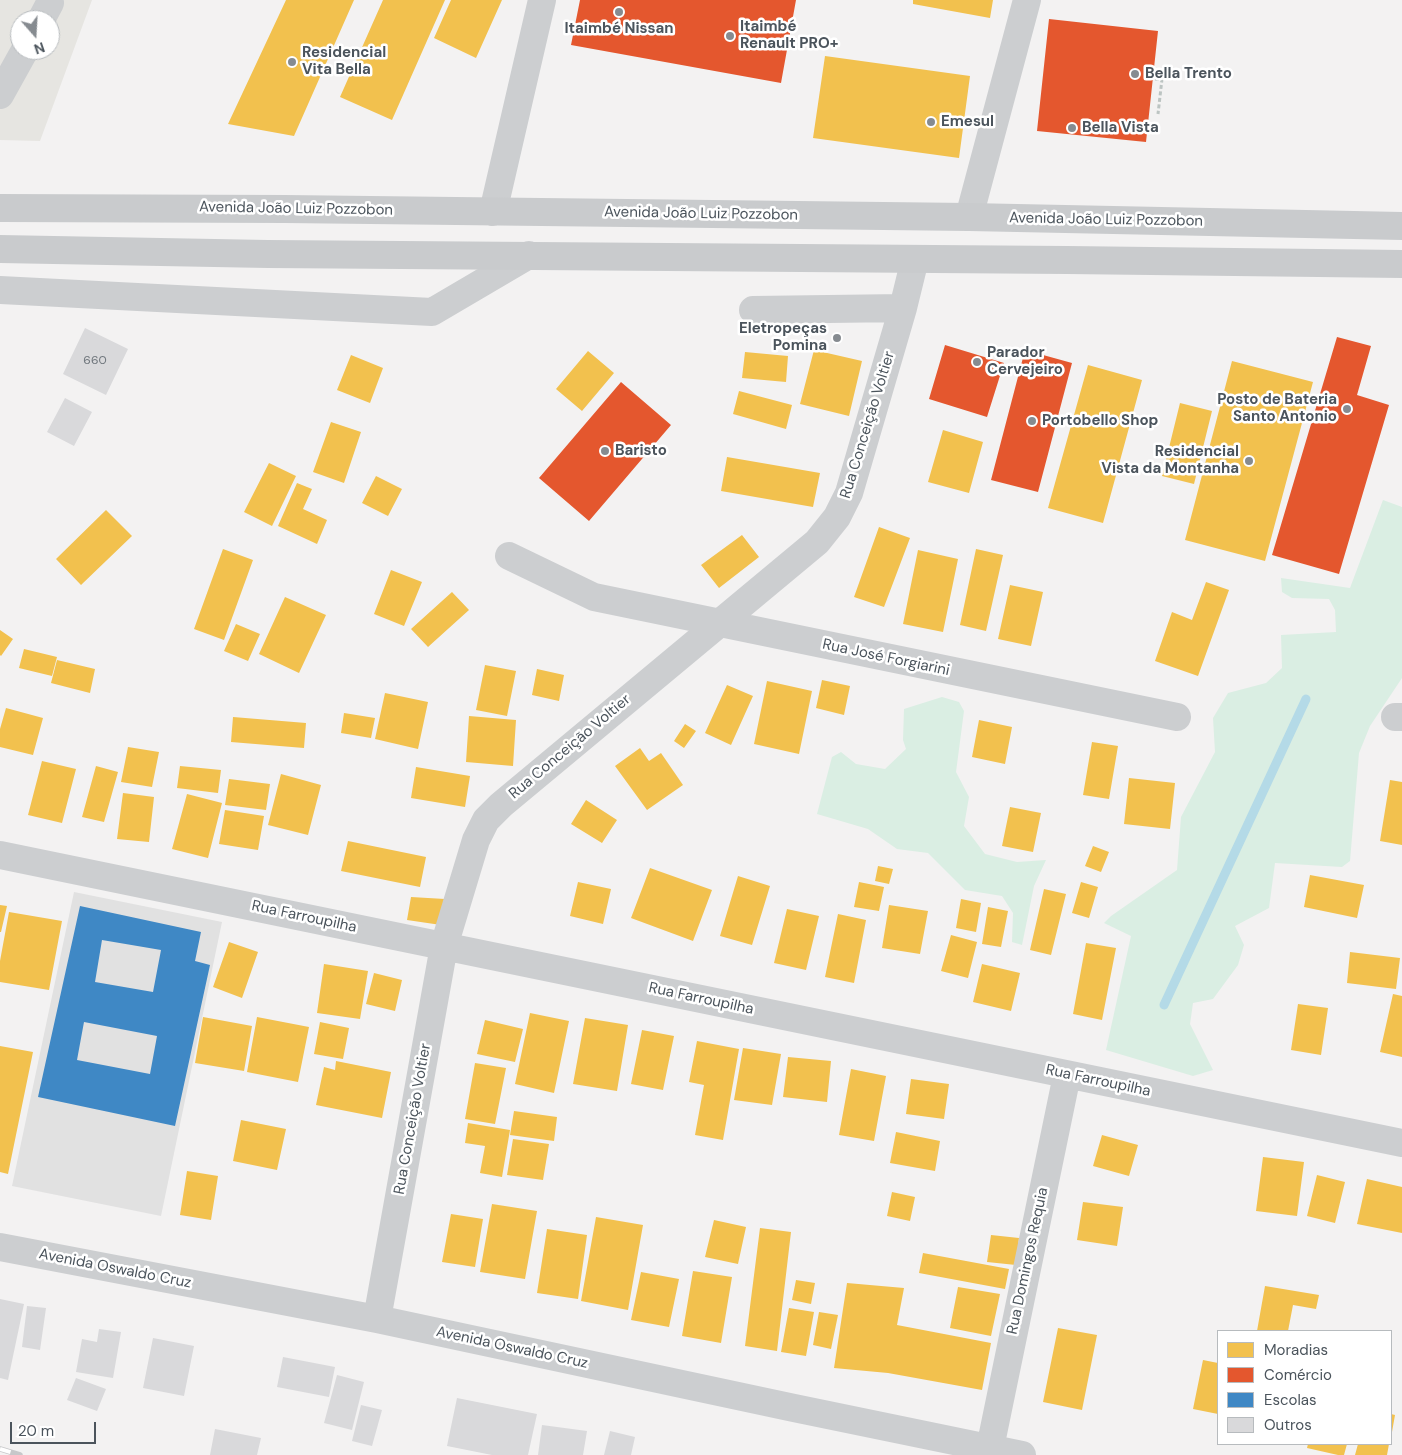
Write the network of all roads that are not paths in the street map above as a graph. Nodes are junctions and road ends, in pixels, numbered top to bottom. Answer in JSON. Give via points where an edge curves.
{"nodes":[{"id":1,"x":542,"y":0,"type":"edge"},
{"id":2,"x":1027,"y":0,"type":"edge"},
{"id":3,"x":19,"y":60,"type":"edge"},
{"id":4,"x":0,"y":95,"type":"edge"},
{"id":5,"x":0,"y":208,"type":"edge"},
{"id":6,"x":493,"y":212,"type":"junction"},
{"id":7,"x":969,"y":217,"type":"junction"},
{"id":8,"x":1402,"y":226,"type":"edge"},
{"id":9,"x":0,"y":249,"type":"edge"},
{"id":10,"x":528,"y":256,"type":"junction"},
{"id":11,"x":915,"y":259,"type":"junction"},
{"id":12,"x":1402,"y":264,"type":"edge"},
{"id":13,"x":0,"y":290,"type":"edge"},
{"id":14,"x":904,"y":308,"type":"junction"},
{"id":15,"x":753,"y":310,"type":"dead end"},
{"id":16,"x":510,"y":556,"type":"dead end"},
{"id":17,"x":719,"y":624,"type":"junction"},
{"id":18,"x":1177,"y":717,"type":"dead end"},
{"id":19,"x":0,"y":854,"type":"edge"},
{"id":20,"x":444,"y":946,"type":"junction"},
{"id":21,"x":1067,"y":1074,"type":"junction"},
{"id":22,"x":1402,"y":1143,"type":"edge"},
{"id":23,"x":0,"y":1247,"type":"edge"},
{"id":24,"x":377,"y":1319,"type":"junction"},
{"id":25,"x":990,"y":1448,"type":"junction"},
{"id":26,"x":1022,"y":1455,"type":"edge"}],
"edges":[{"from":1,"to":6,"type":"street"},
{"from":2,"to":7,"type":"street"},
{"from":3,"to":4,"type":"street"},
{"from":5,"to":6,"type":"main road","name":"Avenida João Luiz Pozzobon"},
{"from":6,"to":7,"type":"main road","name":"Avenida João Luiz Pozzobon"},
{"from":7,"to":8,"type":"main road","name":"Avenida João Luiz Pozzobon"},
{"from":9,"to":10,"type":"main road"},
{"from":10,"to":11,"type":"main road"},
{"from":10,"to":13,"type":"street","via":[[432,312]]},
{"from":11,"to":12,"type":"main road"},
{"from":11,"to":14,"type":"street","name":"Rua Conceição Voltier"},
{"from":14,"to":15,"type":"street"},
{"from":14,"to":17,"type":"street","name":"Rua Conceição Voltier","via":[[849,493],[837,517],[817,542]]},
{"from":16,"to":17,"type":"street","name":"Rua José Forgiarini","via":[[594,597]]},
{"from":17,"to":18,"type":"street","name":"Rua José Forgiarini"},
{"from":17,"to":20,"type":"street","name":"Rua Conceição Voltier","via":[[486,820],[476,840]]},
{"from":19,"to":20,"type":"street","name":"Rua Farroupilha"},
{"from":20,"to":21,"type":"street","name":"Rua Farroupilha"},
{"from":20,"to":24,"type":"street","name":"Rua Conceição Voltier"},
{"from":21,"to":22,"type":"street","name":"Rua Farroupilha"},
{"from":21,"to":25,"type":"street","name":"Rua Domingos Requia"},
{"from":23,"to":24,"type":"street","name":"Avenida Oswaldo Cruz"},
{"from":24,"to":25,"type":"street","name":"Avenida Oswaldo Cruz"},
{"from":25,"to":26,"type":"street","name":"Avenida Oswaldo Cruz"}]}
